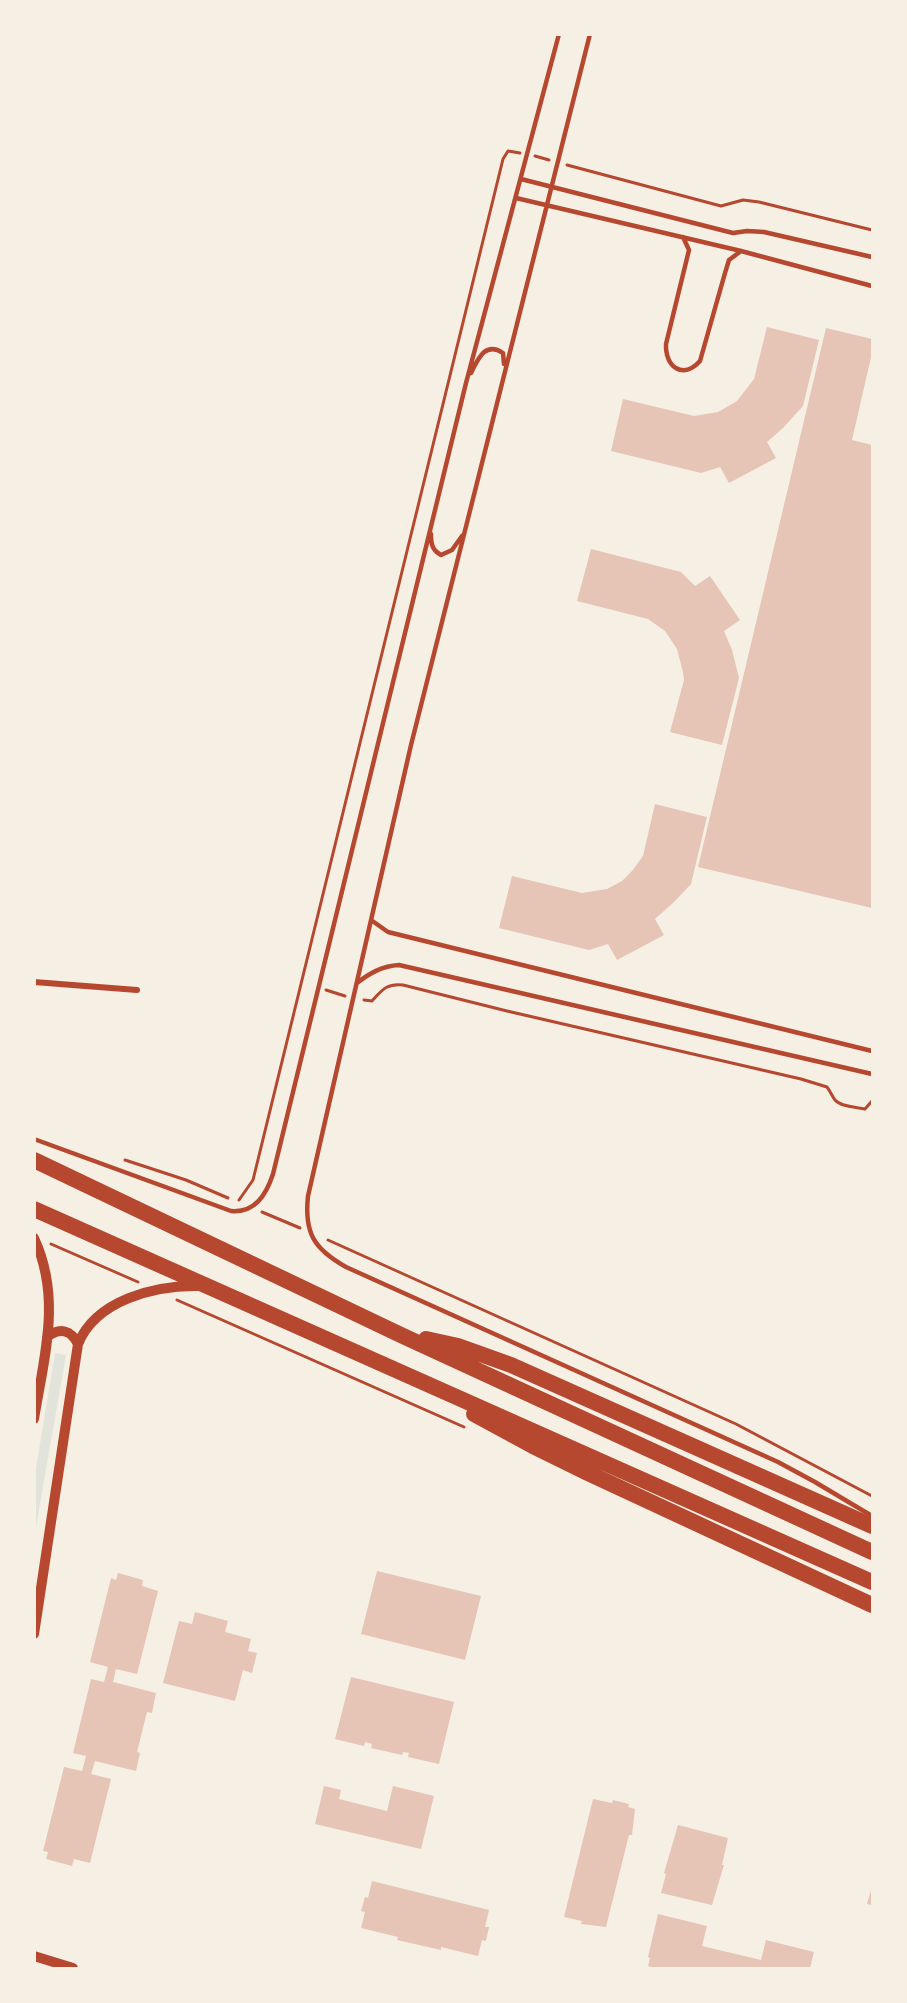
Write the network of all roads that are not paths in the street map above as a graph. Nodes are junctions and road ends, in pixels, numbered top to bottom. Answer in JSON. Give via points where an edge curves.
{"nodes":[{"id":1,"x":559,"y":34,"type":"edge"},
{"id":2,"x":590,"y":34,"type":"edge"},
{"id":3,"x":521,"y":179,"type":"junction"},
{"id":4,"x":552,"y":187,"type":"junction"},
{"id":5,"x":516,"y":198,"type":"junction"},
{"id":6,"x":547,"y":205,"type":"junction"},
{"id":7,"x":683,"y":237,"type":"junction"},
{"id":8,"x":741,"y":251,"type":"junction"},
{"id":9,"x":873,"y":257,"type":"edge"},
{"id":10,"x":873,"y":286,"type":"edge"},
{"id":11,"x":504,"y":376,"type":"junction"},
{"id":12,"x":466,"y":383,"type":"junction"},
{"id":13,"x":432,"y":523,"type":"junction"},
{"id":14,"x":464,"y":533,"type":"junction"},
{"id":15,"x":371,"y":920,"type":"junction"},
{"id":16,"x":34,"y":982,"type":"edge"},
{"id":17,"x":357,"y":983,"type":"junction"},
{"id":18,"x":137,"y":990,"type":"dead end"},
{"id":19,"x":873,"y":1051,"type":"edge"},
{"id":20,"x":873,"y":1074,"type":"edge"},
{"id":21,"x":34,"y":1139,"type":"edge"},
{"id":22,"x":34,"y":1160,"type":"edge"},
{"id":23,"x":34,"y":1209,"type":"edge"},
{"id":24,"x":40,"y":1240,"type":"edge"},
{"id":25,"x":210,"y":1287,"type":"junction"},
{"id":26,"x":403,"y":1336,"type":"junction"},
{"id":27,"x":47,"y":1337,"type":"junction"},
{"id":28,"x":78,"y":1344,"type":"junction"},
{"id":29,"x":417,"y":1378,"type":"junction"},
{"id":30,"x":34,"y":1419,"type":"edge"},
{"id":31,"x":873,"y":1516,"type":"edge"},
{"id":32,"x":873,"y":1526,"type":"edge"},
{"id":33,"x":873,"y":1552,"type":"edge"},
{"id":34,"x":873,"y":1582,"type":"edge"},
{"id":35,"x":873,"y":1605,"type":"edge"},
{"id":36,"x":34,"y":1634,"type":"edge"},
{"id":37,"x":34,"y":1956,"type":"edge"},
{"id":38,"x":73,"y":1968,"type":"edge"}],
"edges":[{"from":1,"to":3,"type":"lane"},
{"from":2,"to":4,"type":"lane"},
{"from":3,"to":4,"type":"lane"},
{"from":3,"to":5,"type":"lane"},
{"from":4,"to":6,"type":"lane"},
{"from":4,"to":9,"type":"lane","via":[[733,233],[764,232]]},
{"from":5,"to":6,"type":"lane"},
{"from":5,"to":12,"type":"lane"},
{"from":6,"to":7,"type":"lane"},
{"from":6,"to":11,"type":"lane"},
{"from":7,"to":8,"type":"lane"},
{"from":7,"to":8,"type":"lane","via":[[689,250],[665,355],[668,363],[685,370],[700,361],[724,273],[729,260]]},
{"from":8,"to":10,"type":"lane"},
{"from":11,"to":12,"type":"lane","via":[[503,353],[491,348],[480,356]]},
{"from":11,"to":14,"type":"lane"},
{"from":12,"to":13,"type":"lane"},
{"from":13,"to":14,"type":"lane","via":[[431,543],[441,555],[452,550]]},
{"from":13,"to":21,"type":"lane","via":[[266,1191],[251,1207],[240,1212],[223,1209]]},
{"from":14,"to":15,"type":"lane"},
{"from":15,"to":17,"type":"lane"},
{"from":15,"to":19,"type":"lane","via":[[388,933]]},
{"from":16,"to":18,"type":"street"},
{"from":17,"to":20,"type":"lane","via":[[370,973],[399,965]]},
{"from":17,"to":31,"type":"lane","via":[[308,1196],[310,1232],[323,1252],[346,1267],[778,1462]]},
{"from":22,"to":26,"type":"highway"},
{"from":23,"to":25,"type":"highway"},
{"from":24,"to":27,"type":"street","via":[[50,1291]]},
{"from":25,"to":28,"type":"street","via":[[184,1286],[133,1297],[84,1330]]},
{"from":25,"to":29,"type":"highway"},
{"from":26,"to":32,"type":"highway","via":[[485,1354]]},
{"from":26,"to":33,"type":"highway"},
{"from":27,"to":28,"type":"street","via":[[63,1330]]},
{"from":27,"to":30,"type":"street"},
{"from":28,"to":36,"type":"street"},
{"from":29,"to":34,"type":"highway"},
{"from":29,"to":35,"type":"highway","via":[[532,1446]]},
{"from":37,"to":38,"type":"street"}]}
